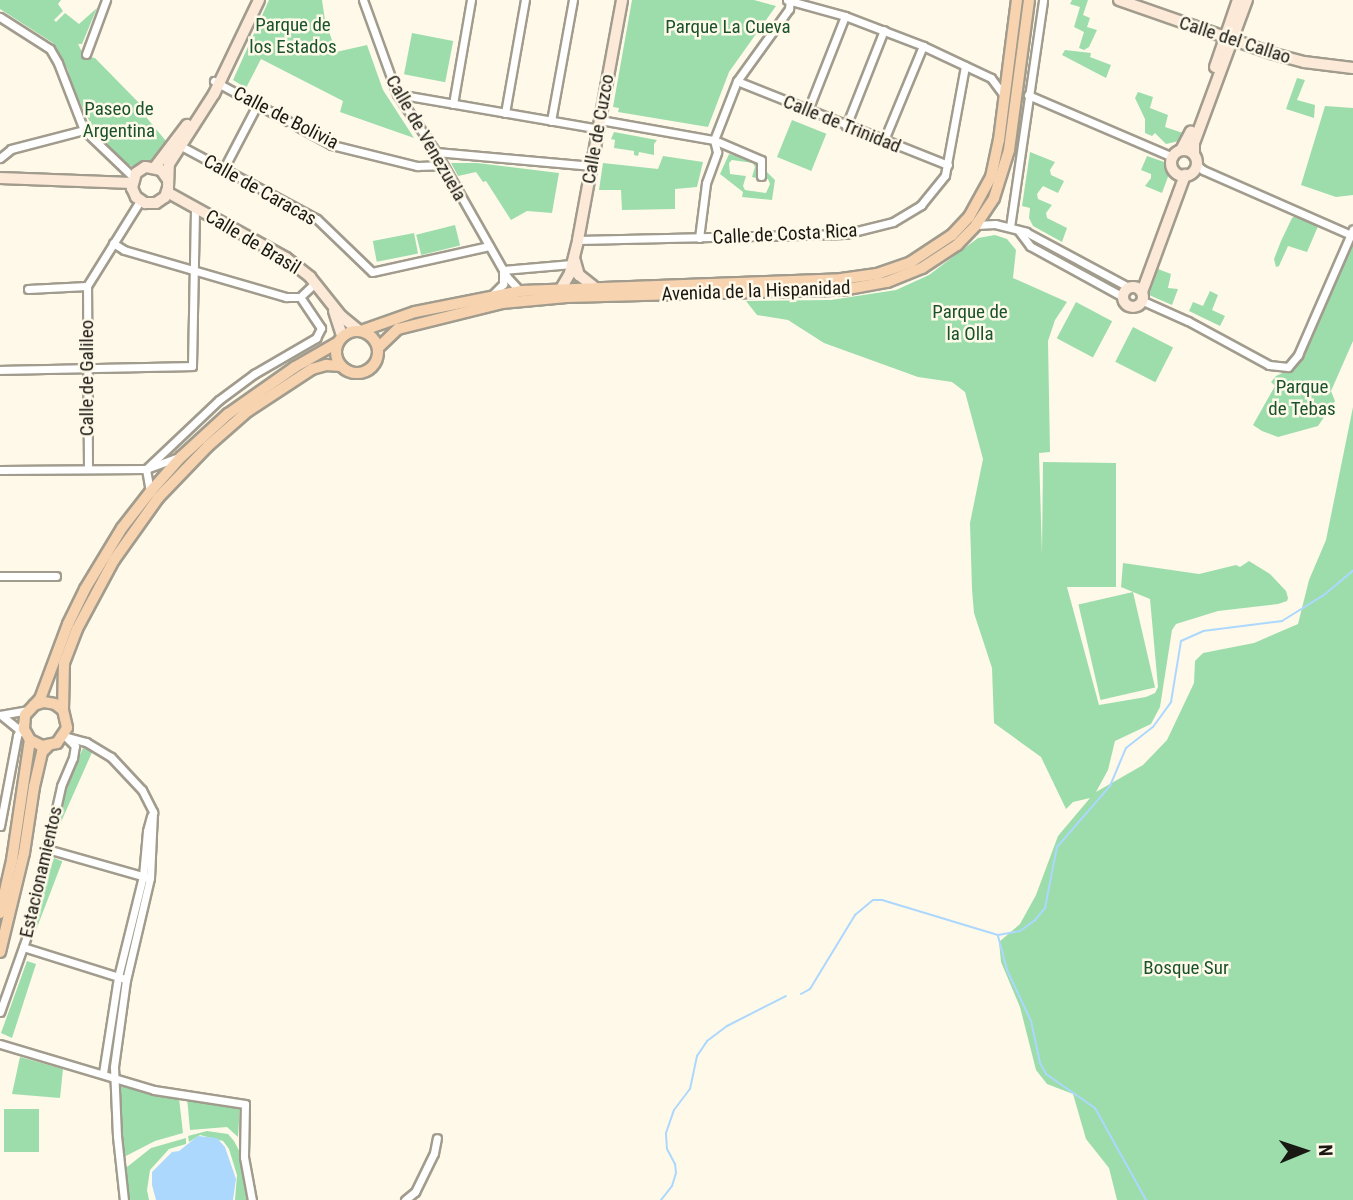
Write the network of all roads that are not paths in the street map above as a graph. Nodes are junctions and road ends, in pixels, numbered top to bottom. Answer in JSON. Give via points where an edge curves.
{"nodes":[{"id":1,"x":106,"y":0,"type":"edge"},
{"id":2,"x":257,"y":0,"type":"edge"},
{"id":3,"x":363,"y":0,"type":"edge"},
{"id":4,"x":471,"y":0,"type":"edge"},
{"id":5,"x":525,"y":0,"type":"edge"},
{"id":6,"x":573,"y":0,"type":"edge"},
{"id":7,"x":622,"y":0,"type":"edge"},
{"id":8,"x":789,"y":0,"type":"edge"},
{"id":9,"x":1017,"y":0,"type":"edge"},
{"id":10,"x":1029,"y":0,"type":"edge"},
{"id":11,"x":1043,"y":0,"type":"edge"},
{"id":12,"x":1119,"y":0,"type":"edge"},
{"id":13,"x":1238,"y":0,"type":"edge"},
{"id":14,"x":1247,"y":0,"type":"edge"},
{"id":15,"x":845,"y":16,"type":"junction"},
{"id":16,"x":0,"y":18,"type":"edge"},
{"id":17,"x":884,"y":30,"type":"junction"},
{"id":18,"x":1229,"y":39,"type":"junction"},
{"id":19,"x":923,"y":46,"type":"junction"},
{"id":20,"x":86,"y":54,"type":"dead end"},
{"id":21,"x":965,"y":66,"type":"junction"},
{"id":22,"x":1009,"y":68,"type":"junction"},
{"id":23,"x":1353,"y":68,"type":"edge"},
{"id":24,"x":991,"y":78,"type":"junction"},
{"id":25,"x":737,"y":81,"type":"junction"},
{"id":26,"x":217,"y":83,"type":"junction"},
{"id":27,"x":397,"y":94,"type":"junction"},
{"id":28,"x":1005,"y":96,"type":"junction"},
{"id":29,"x":1028,"y":96,"type":"junction"},
{"id":30,"x":453,"y":104,"type":"junction"},
{"id":31,"x":257,"y":105,"type":"junction"},
{"id":32,"x":808,"y":110,"type":"junction"},
{"id":33,"x":505,"y":113,"type":"junction"},
{"id":34,"x":551,"y":121,"type":"junction"},
{"id":35,"x":599,"y":124,"type":"junction"},
{"id":36,"x":846,"y":126,"type":"junction"},
{"id":37,"x":84,"y":130,"type":"junction"},
{"id":38,"x":714,"y":140,"type":"junction"},
{"id":39,"x":884,"y":140,"type":"junction"},
{"id":40,"x":181,"y":146,"type":"junction"},
{"id":41,"x":436,"y":152,"type":"junction"},
{"id":42,"x":1177,"y":154,"type":"junction"},
{"id":43,"x":0,"y":158,"type":"edge"},
{"id":44,"x":1195,"y":160,"type":"junction"},
{"id":45,"x":441,"y":165,"type":"junction"},
{"id":46,"x":948,"y":165,"type":"junction"},
{"id":47,"x":592,"y":166,"type":"junction"},
{"id":48,"x":155,"y":167,"type":"junction"},
{"id":49,"x":223,"y":170,"type":"junction"},
{"id":50,"x":1180,"y":174,"type":"junction"},
{"id":51,"x":761,"y":176,"type":"dead end"},
{"id":52,"x":0,"y":178,"type":"edge"},
{"id":53,"x":132,"y":180,"type":"junction"},
{"id":54,"x":168,"y":180,"type":"junction"},
{"id":55,"x":167,"y":192,"type":"junction"},
{"id":56,"x":140,"y":201,"type":"junction"},
{"id":57,"x":195,"y":208,"type":"junction"},
{"id":58,"x":976,"y":225,"type":"junction"},
{"id":59,"x":1014,"y":228,"type":"junction"},
{"id":60,"x":1352,"y":232,"type":"edge"},
{"id":61,"x":699,"y":238,"type":"junction"},
{"id":62,"x":579,"y":240,"type":"junction"},
{"id":63,"x":113,"y":243,"type":"junction"},
{"id":64,"x":489,"y":246,"type":"junction"},
{"id":65,"x":573,"y":261,"type":"junction"},
{"id":66,"x":195,"y":271,"type":"junction"},
{"id":67,"x":503,"y":271,"type":"junction"},
{"id":68,"x":315,"y":283,"type":"junction"},
{"id":69,"x":87,"y":286,"type":"junction"},
{"id":70,"x":593,"y":286,"type":"junction"},
{"id":71,"x":562,"y":288,"type":"junction"},
{"id":72,"x":28,"y":289,"type":"dead end"},
{"id":73,"x":521,"y":291,"type":"junction"},
{"id":74,"x":1134,"y":293,"type":"junction"},
{"id":75,"x":492,"y":295,"type":"junction"},
{"id":76,"x":300,"y":297,"type":"junction"},
{"id":77,"x":330,"y":302,"type":"junction"},
{"id":78,"x":359,"y":330,"type":"junction"},
{"id":79,"x":340,"y":339,"type":"junction"},
{"id":80,"x":378,"y":348,"type":"junction"},
{"id":81,"x":341,"y":366,"type":"junction"},
{"id":82,"x":86,"y":369,"type":"junction"},
{"id":83,"x":0,"y":370,"type":"edge"},
{"id":84,"x":181,"y":457,"type":"junction"},
{"id":85,"x":146,"y":468,"type":"junction"},
{"id":86,"x":88,"y":469,"type":"junction"},
{"id":87,"x":0,"y":470,"type":"edge"},
{"id":88,"x":149,"y":492,"type":"junction"},
{"id":89,"x":0,"y":576,"type":"edge"},
{"id":90,"x":56,"y":576,"type":"dead end"},
{"id":91,"x":31,"y":707,"type":"junction"},
{"id":92,"x":63,"y":710,"type":"junction"},
{"id":93,"x":0,"y":715,"type":"edge"},
{"id":94,"x":23,"y":733,"type":"junction"},
{"id":95,"x":63,"y":736,"type":"junction"},
{"id":96,"x":48,"y":746,"type":"junction"},
{"id":97,"x":0,"y":825,"type":"edge"},
{"id":98,"x":47,"y":849,"type":"junction"},
{"id":99,"x":146,"y":877,"type":"junction"},
{"id":100,"x":0,"y":913,"type":"edge"},
{"id":101,"x":23,"y":947,"type":"junction"},
{"id":102,"x":0,"y":952,"type":"edge"},
{"id":103,"x":118,"y":977,"type":"junction"},
{"id":104,"x":127,"y":980,"type":"junction"},
{"id":105,"x":0,"y":1012,"type":"edge"},
{"id":106,"x":0,"y":1044,"type":"edge"},
{"id":107,"x":103,"y":1073,"type":"junction"},
{"id":108,"x":115,"y":1078,"type":"junction"},
{"id":109,"x":437,"y":1138,"type":"dead end"},
{"id":110,"x":124,"y":1200,"type":"edge"},
{"id":111,"x":252,"y":1200,"type":"edge"},
{"id":112,"x":405,"y":1200,"type":"edge"}],
"edges":[{"from":1,"to":20,"type":"street"},
{"from":2,"to":26,"type":"street"},
{"from":3,"to":27,"type":"street","name":"Calle de Venezuela"},
{"from":4,"to":30,"type":"street"},
{"from":5,"to":33,"type":"street"},
{"from":6,"to":34,"type":"street"},
{"from":7,"to":35,"type":"street","name":"Calle de Cuzco"},
{"from":8,"to":15,"type":"street"},
{"from":8,"to":25,"type":"street","via":[[789,9]]},
{"from":9,"to":22,"type":"main road","name":"Avenida de la Hispanidad"},
{"from":10,"to":58,"type":"main road","name":"Avenida de la Hispanidad","via":[[1007,157],[994,198]]},
{"from":11,"to":29,"type":"street"},
{"from":12,"to":18,"type":"street","name":"Calle del Callao"},
{"from":13,"to":18,"type":"street"},
{"from":14,"to":18,"type":"street"},
{"from":15,"to":17,"type":"street"},
{"from":15,"to":32,"type":"street"},
{"from":16,"to":37,"type":"street","via":[[40,40],[54,55]]},
{"from":17,"to":19,"type":"street"},
{"from":17,"to":36,"type":"street"},
{"from":18,"to":23,"type":"street","name":"Calle del Callao","via":[[1304,62]]},
{"from":18,"to":42,"type":"street"},
{"from":18,"to":44,"type":"street","via":[[1194,142]]},
{"from":19,"to":21,"type":"street"},
{"from":19,"to":39,"type":"street"},
{"from":21,"to":24,"type":"street"},
{"from":21,"to":46,"type":"street","name":"Calle de Costa Rica"},
{"from":22,"to":24,"type":"street"},
{"from":22,"to":28,"type":"main road","name":"Avenida de la Hispanidad"},
{"from":24,"to":28,"type":"street"},
{"from":25,"to":32,"type":"street","name":"Calle de Trinidad"},
{"from":25,"to":38,"type":"street"},
{"from":26,"to":31,"type":"street","name":"Calle de Bolivia"},
{"from":26,"to":40,"type":"street"},
{"from":26,"to":48,"type":"street"},
{"from":27,"to":30,"type":"street"},
{"from":27,"to":41,"type":"street","name":"Calle de Venezuela"},
{"from":28,"to":70,"type":"main road","name":"Avenida de la Hispanidad","via":[[995,162],[984,194],[953,235],[911,262],[877,274],[841,279]]},
{"from":29,"to":42,"type":"street"},
{"from":29,"to":59,"type":"street"},
{"from":30,"to":33,"type":"street"},
{"from":31,"to":45,"type":"street","name":"Calle de Bolivia","via":[[332,145],[417,166]]},
{"from":31,"to":49,"type":"street"},
{"from":32,"to":36,"type":"street","name":"Calle de Trinidad"},
{"from":33,"to":34,"type":"street"},
{"from":34,"to":35,"type":"street"},
{"from":35,"to":38,"type":"street"},
{"from":35,"to":47,"type":"street","name":"Calle de Cuzco"},
{"from":36,"to":39,"type":"street","name":"Calle de Trinidad"},
{"from":37,"to":43,"type":"street","via":[[11,149]]},
{"from":37,"to":53,"type":"street"},
{"from":38,"to":51,"type":"street","via":[[761,160]]},
{"from":38,"to":61,"type":"street","via":[[716,152],[706,183]]},
{"from":39,"to":46,"type":"street","name":"Calle de Trinidad"},
{"from":40,"to":49,"type":"street","name":"Calle de Caracas"},
{"from":40,"to":54,"type":"street","via":[[169,164]]},
{"from":41,"to":45,"type":"street","name":"Calle de Venezuela"},
{"from":41,"to":47,"type":"street"},
{"from":42,"to":44,"type":"street"},
{"from":42,"to":50,"type":"street"},
{"from":44,"to":50,"type":"street","via":[[1193,172]]},
{"from":44,"to":60,"type":"street","via":[[1203,170]]},
{"from":45,"to":64,"type":"street","name":"Calle de Venezuela"},
{"from":46,"to":61,"type":"street","name":"Calle de Costa Rica","via":[[921,205],[893,222],[860,232]]},
{"from":47,"to":62,"type":"street","name":"Calle de Cuzco"},
{"from":48,"to":53,"type":"street","via":[[145,167]]},
{"from":48,"to":54,"type":"street"},
{"from":49,"to":64,"type":"street","name":"Calle de Caracas","via":[[317,219],[372,272]]},
{"from":50,"to":74,"type":"street"},
{"from":52,"to":53,"type":"street"},
{"from":53,"to":56,"type":"street","via":[[133,193]]},
{"from":54,"to":55,"type":"street"},
{"from":55,"to":56,"type":"street","via":[[156,203]]},
{"from":55,"to":57,"type":"street","name":"Calle de Brasil"},
{"from":56,"to":63,"type":"street"},
{"from":57,"to":66,"type":"street"},
{"from":57,"to":68,"type":"street","name":"Calle de Brasil","via":[[286,258]]},
{"from":58,"to":59,"type":"street"},
{"from":58,"to":80,"type":"main road","name":"Avenida de la Hispanidad","via":[[957,245],[922,268],[865,287],[516,301],[398,329]]},
{"from":59,"to":74,"type":"street"},
{"from":60,"to":74,"type":"street","via":[[1298,355],[1288,367],[1274,367]]},
{"from":61,"to":62,"type":"street","name":"Calle de Costa Rica"},
{"from":62,"to":65,"type":"street","name":"Calle de Cuzco"},
{"from":63,"to":66,"type":"street"},
{"from":63,"to":69,"type":"street"},
{"from":64,"to":67,"type":"street","name":"Calle de Venezuela"},
{"from":65,"to":67,"type":"street"},
{"from":65,"to":70,"type":"street","via":[[579,275]]},
{"from":65,"to":71,"type":"street","name":"Calle de Cuzco"},
{"from":66,"to":76,"type":"street"},
{"from":66,"to":82,"type":"street","via":[[192,366]]},
{"from":67,"to":73,"type":"street","name":"Calle de Venezuela"},
{"from":67,"to":75,"type":"street","via":[[503,284]]},
{"from":68,"to":76,"type":"street"},
{"from":68,"to":77,"type":"street","name":"Calle de Brasil"},
{"from":69,"to":72,"type":"street"},
{"from":69,"to":82,"type":"street","name":"Calle de Galileo"},
{"from":70,"to":71,"type":"main road","name":"Avenida de la Hispanidad"},
{"from":71,"to":73,"type":"main road","name":"Avenida de la Hispanidad"},
{"from":73,"to":75,"type":"main road","name":"Avenida de la Hispanidad"},
{"from":75,"to":78,"type":"main road","name":"Avenida de la Hispanidad"},
{"from":76,"to":85,"type":"street","via":[[321,328],[316,338],[219,400]]},
{"from":77,"to":78,"type":"street","name":"Calle de Brasil"},
{"from":77,"to":79,"type":"street","name":"Calle de Brasil"},
{"from":78,"to":79,"type":"main road"},
{"from":78,"to":80,"type":"main road","via":[[372,337]]},
{"from":79,"to":81,"type":"main road","via":[[336,355]]},
{"from":79,"to":84,"type":"main road","via":[[250,396]]},
{"from":80,"to":81,"type":"main road","via":[[376,362],[366,372],[352,373]]},
{"from":81,"to":92,"type":"main road","via":[[312,369],[248,411],[158,498],[114,561],[77,629],[65,663]]},
{"from":82,"to":83,"type":"street"},
{"from":82,"to":86,"type":"street","name":"Calle de Galileo"},
{"from":84,"to":85,"type":"street"},
{"from":84,"to":88,"type":"main road"},
{"from":85,"to":86,"type":"street"},
{"from":85,"to":88,"type":"street"},
{"from":86,"to":87,"type":"street"},
{"from":88,"to":91,"type":"main road","via":[[85,589],[42,694]]},
{"from":89,"to":90,"type":"street"},
{"from":91,"to":92,"type":"main road","via":[[44,702]]},
{"from":91,"to":93,"type":"street"},
{"from":91,"to":94,"type":"main road"},
{"from":92,"to":95,"type":"main road","via":[[67,728]]},
{"from":93,"to":94,"type":"street"},
{"from":94,"to":96,"type":"main road"},
{"from":94,"to":97,"type":"street"},
{"from":94,"to":100,"type":"main road","via":[[12,860]]},
{"from":95,"to":96,"type":"main road"},
{"from":95,"to":98,"type":"street","name":"Estacionamientos","via":[[75,746]]},
{"from":95,"to":99,"type":"street","via":[[86,742],[111,757],[142,790],[153,812]]},
{"from":96,"to":102,"type":"main road","via":[[42,752]]},
{"from":98,"to":99,"type":"street"},
{"from":98,"to":101,"type":"street","name":"Estacionamientos"},
{"from":99,"to":103,"type":"street"},
{"from":99,"to":104,"type":"street"},
{"from":101,"to":103,"type":"street"},
{"from":101,"to":105,"type":"street","name":"Estacionamientos"},
{"from":103,"to":104,"type":"street"},
{"from":103,"to":107,"type":"street"},
{"from":104,"to":108,"type":"street"},
{"from":106,"to":107,"type":"street"},
{"from":107,"to":108,"type":"street"},
{"from":108,"to":110,"type":"street"},
{"from":108,"to":111,"type":"street","via":[[167,1093],[245,1104],[244,1157]]},
{"from":109,"to":112,"type":"street","via":[[415,1192]]}]}
